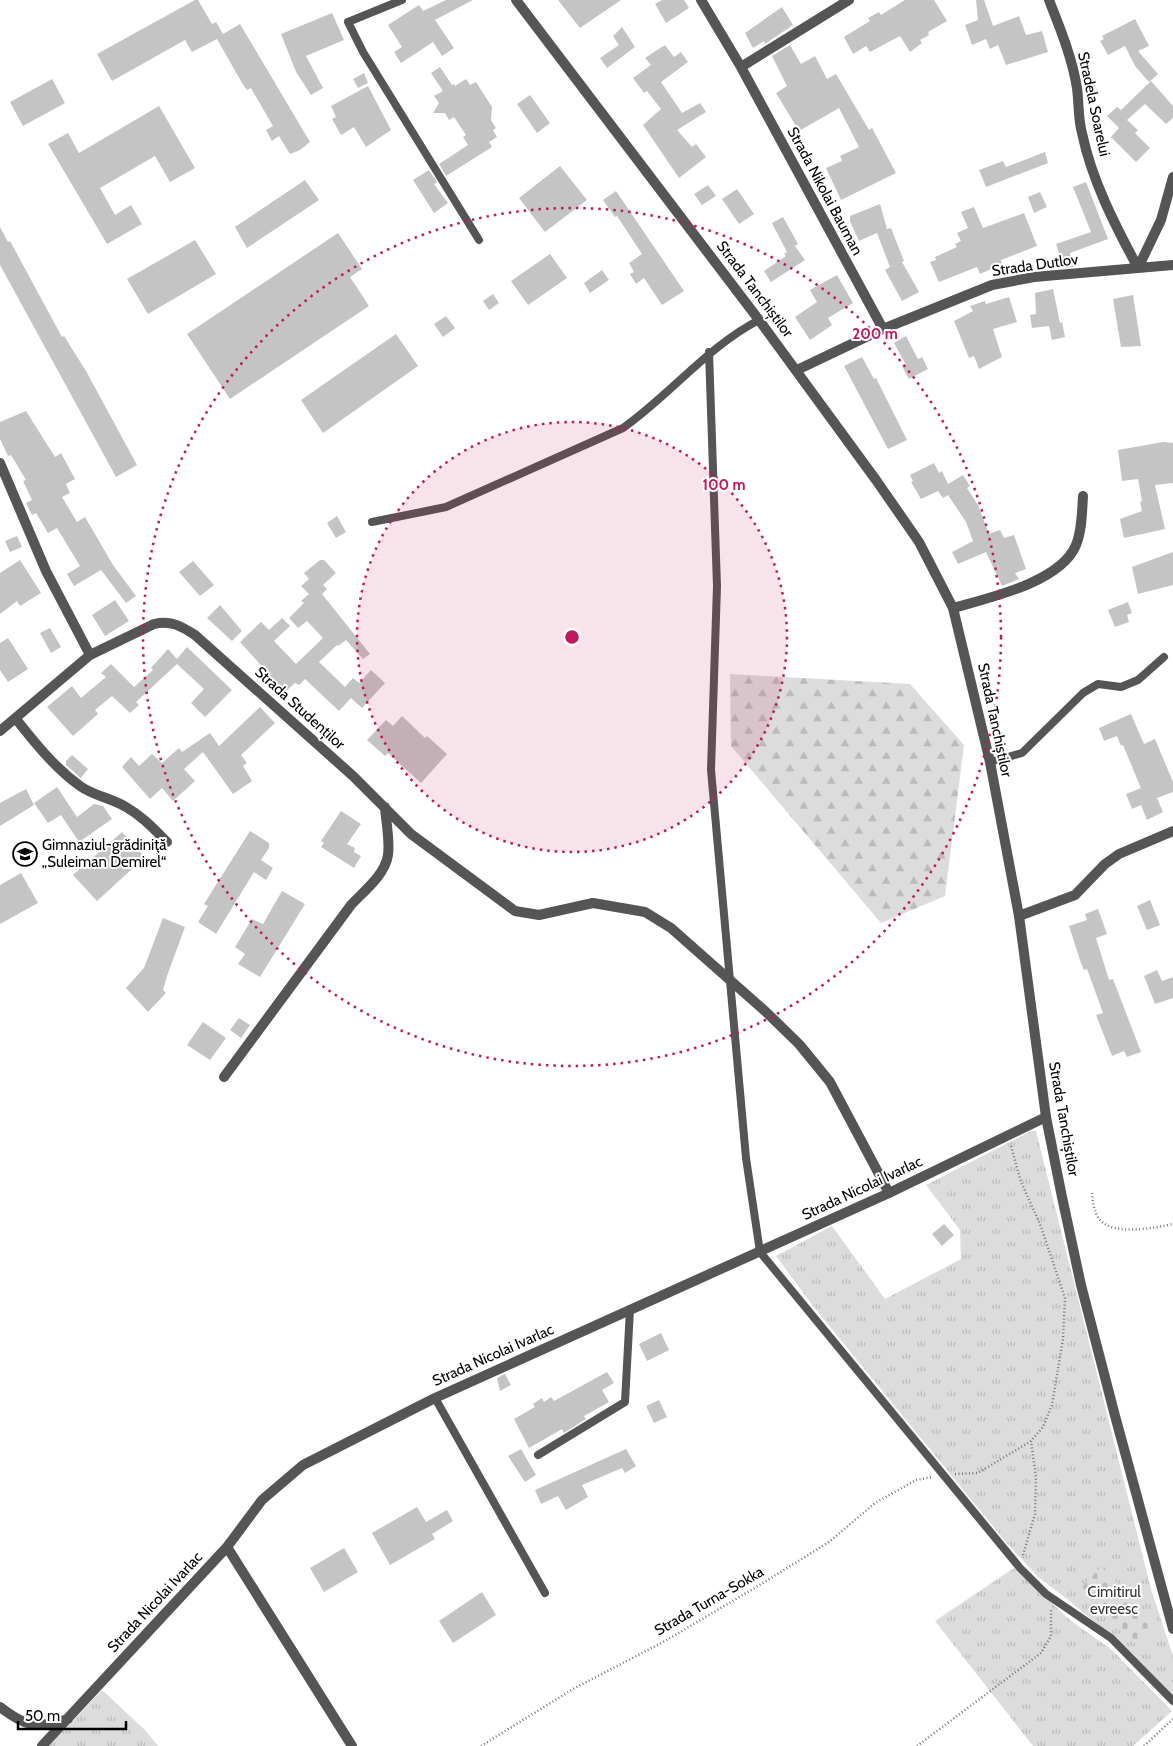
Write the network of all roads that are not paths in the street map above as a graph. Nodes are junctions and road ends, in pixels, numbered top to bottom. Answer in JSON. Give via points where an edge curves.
{"nodes":[{"id":1,"x":402,"y":0,"type":"edge"},
{"id":2,"x":516,"y":0,"type":"edge"},
{"id":3,"x":701,"y":0,"type":"edge"},
{"id":4,"x":849,"y":0,"type":"edge"},
{"id":5,"x":1049,"y":0,"type":"edge"},
{"id":6,"x":741,"y":67,"type":"junction"},
{"id":7,"x":1173,"y":177,"type":"edge"},
{"id":8,"x":480,"y":240,"type":"dead end"},
{"id":9,"x":1173,"y":265,"type":"edge"},
{"id":10,"x":1138,"y":268,"type":"junction"},
{"id":11,"x":760,"y":320,"type":"junction"},
{"id":12,"x":883,"y":329,"type":"junction"},
{"id":13,"x":709,"y":352,"type":"junction"},
{"id":14,"x":797,"y":370,"type":"junction"},
{"id":15,"x":0,"y":463,"type":"edge"},
{"id":16,"x":1083,"y":496,"type":"dead end"},
{"id":17,"x":372,"y":522,"type":"dead end"},
{"id":18,"x":953,"y":608,"type":"junction"},
{"id":19,"x":90,"y":655,"type":"junction"},
{"id":20,"x":1164,"y":657,"type":"dead end"},
{"id":21,"x":16,"y":719,"type":"junction"},
{"id":22,"x":0,"y":731,"type":"edge"},
{"id":23,"x":990,"y":762,"type":"junction"},
{"id":24,"x":385,"y":807,"type":"junction"},
{"id":25,"x":1173,"y":831,"type":"edge"},
{"id":26,"x":167,"y":842,"type":"dead end"},
{"id":27,"x":1018,"y":916,"type":"junction"},
{"id":28,"x":731,"y":982,"type":"junction"},
{"id":29,"x":224,"y":1077,"type":"dead end"},
{"id":30,"x":1046,"y":1117,"type":"junction"},
{"id":31,"x":889,"y":1193,"type":"junction"},
{"id":32,"x":760,"y":1252,"type":"junction"},
{"id":33,"x":630,"y":1310,"type":"junction"},
{"id":34,"x":435,"y":1398,"type":"junction"},
{"id":35,"x":538,"y":1455,"type":"dead end"},
{"id":36,"x":227,"y":1547,"type":"junction"},
{"id":37,"x":545,"y":1593,"type":"dead end"},
{"id":38,"x":1173,"y":1629,"type":"edge"},
{"id":39,"x":1173,"y":1701,"type":"edge"},
{"id":40,"x":0,"y":1707,"type":"edge"},
{"id":41,"x":68,"y":1718,"type":"junction"},
{"id":42,"x":42,"y":1746,"type":"edge"},
{"id":43,"x":352,"y":1746,"type":"edge"}],
"edges":[{"from":1,"to":8,"type":"lane","via":[[348,22],[363,52]]},
{"from":2,"to":11,"type":"street","name":"Strada Tanchiștilor"},
{"from":3,"to":6,"type":"street","name":"Strada Nikolai Bauman"},
{"from":4,"to":6,"type":"street"},
{"from":5,"to":10,"type":"street","name":"Stradela Soarelui","via":[[1070,57],[1081,132],[1093,172]]},
{"from":6,"to":12,"type":"street","name":"Strada Nikolai Bauman"},
{"from":7,"to":10,"type":"street","via":[[1160,220]]},
{"from":9,"to":10,"type":"street","name":"Strada Dutlov"},
{"from":10,"to":12,"type":"street","name":"Strada Dutlov","via":[[1034,277],[992,285]]},
{"from":11,"to":13,"type":"lane","via":[[736,332]]},
{"from":11,"to":14,"type":"street","name":"Strada Tanchiștilor"},
{"from":12,"to":14,"type":"street","name":"Strada Dutlov"},
{"from":13,"to":17,"type":"lane","via":[[623,428],[446,507]]},
{"from":13,"to":28,"type":"lane","via":[[717,586],[711,770]]},
{"from":14,"to":18,"type":"street","name":"Strada Tanchiștilor","via":[[901,515],[937,574]]},
{"from":15,"to":19,"type":"street","via":[[46,571]]},
{"from":16,"to":18,"type":"street","via":[[1076,545],[1054,571]]},
{"from":18,"to":23,"type":"street","name":"Strada Tanchiștilor"},
{"from":19,"to":21,"type":"street","name":"Strada Studenților"},
{"from":19,"to":24,"type":"street","name":"Strada Studenților","via":[[154,624],[164,622],[183,627]]},
{"from":20,"to":23,"type":"lane","via":[[1138,680],[1121,687],[1098,684],[1070,705],[1022,753]]},
{"from":21,"to":22,"type":"street","name":"Strada Studenților"},
{"from":21,"to":26,"type":"street","via":[[42,751],[79,786],[124,806],[146,820]]},
{"from":23,"to":27,"type":"street","name":"Strada Tanchiștilor"},
{"from":24,"to":28,"type":"street","name":"Strada Studenților","via":[[436,855],[516,911],[539,915],[593,903],[645,912],[671,928]]},
{"from":24,"to":29,"type":"street","via":[[388,853],[385,864]]},
{"from":25,"to":27,"type":"street","via":[[1119,854],[1075,895]]},
{"from":27,"to":30,"type":"street","name":"Strada Tanchiștilor"},
{"from":28,"to":31,"type":"street","name":"Strada Studenților","via":[[799,1044],[830,1082]]},
{"from":28,"to":32,"type":"lane","via":[[746,1158]]},
{"from":30,"to":31,"type":"street","name":"Strada Nicolai Ivarlac"},
{"from":30,"to":38,"type":"street","name":"Strada Tanchiștilor","via":[[1081,1285]]},
{"from":31,"to":32,"type":"street","name":"Strada Nicolai Ivarlac"},
{"from":32,"to":33,"type":"street","name":"Strada Nicolai Ivarlac"},
{"from":32,"to":39,"type":"lane","via":[[1020,1568],[1046,1594],[1111,1638]]},
{"from":33,"to":34,"type":"street","name":"Strada Nicolai Ivarlac"},
{"from":33,"to":35,"type":"lane","via":[[625,1402]]},
{"from":34,"to":36,"type":"street","name":"Strada Nicolai Ivarlac","via":[[303,1464],[262,1500]]},
{"from":34,"to":37,"type":"lane"},
{"from":36,"to":41,"type":"street","name":"Strada Nicolai Ivarlac"},
{"from":36,"to":43,"type":"street"},
{"from":40,"to":41,"type":"street","via":[[20,1722],[45,1726]]},
{"from":41,"to":42,"type":"street","name":"Strada Nicolai Ivarlac"}]}
